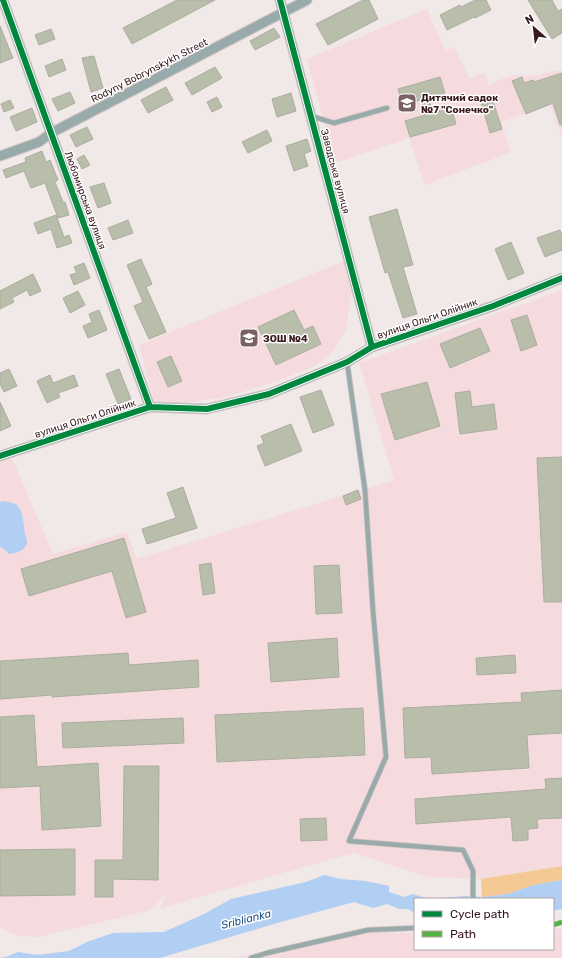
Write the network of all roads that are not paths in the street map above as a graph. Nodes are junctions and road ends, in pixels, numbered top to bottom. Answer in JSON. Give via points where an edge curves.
{"nodes":[{"id":1,"x":3,"y":0,"type":"edge"},
{"id":2,"x":280,"y":0,"type":"edge"},
{"id":3,"x":307,"y":0,"type":"edge"},
{"id":4,"x":284,"y":13,"type":"junction"},
{"id":5,"x":387,"y":108,"type":"dead end"},
{"id":6,"x":311,"y":116,"type":"junction"},
{"id":7,"x":51,"y":133,"type":"junction"},
{"id":8,"x":0,"y":156,"type":"edge"},
{"id":9,"x":562,"y":278,"type":"edge"},
{"id":10,"x":372,"y":347,"type":"junction"},
{"id":11,"x":347,"y":362,"type":"junction"},
{"id":12,"x":150,"y":407,"type":"junction"},
{"id":13,"x":0,"y":456,"type":"edge"},
{"id":14,"x":473,"y":898,"type":"edge"},
{"id":15,"x":414,"y":928,"type":"edge"},
{"id":16,"x":251,"y":958,"type":"edge"}],
"edges":[{"from":1,"to":7,"type":"street","name":"Любомирська вулиця"},
{"from":2,"to":4,"type":"street","name":"Заводська вулиця"},
{"from":3,"to":4,"type":"street","name":"Rodyny Bobrynskykh Street"},
{"from":4,"to":6,"type":"street","name":"Заводська вулиця"},
{"from":4,"to":7,"type":"street","name":"Rodyny Bobrynskykh Street"},
{"from":5,"to":6,"type":"lane","via":[[334,123]]},
{"from":6,"to":10,"type":"street","name":"Заводська вулиця"},
{"from":7,"to":8,"type":"street","name":"Rodyny Bobrynskykh Street","via":[[39,142]]},
{"from":7,"to":12,"type":"street","name":"Любомирська вулиця"},
{"from":9,"to":10,"type":"street","name":"вулиця Ольги Олійник","via":[[493,306]]},
{"from":10,"to":11,"type":"street","name":"вулиця Ольги Олійник"},
{"from":11,"to":12,"type":"street","name":"вулиця Ольги Олійник","via":[[269,394],[207,408]]},
{"from":11,"to":14,"type":"lane","via":[[365,490],[386,758],[349,841],[462,850],[473,872]]},
{"from":12,"to":13,"type":"street","name":"вулиця Ольги Олійник"},
{"from":15,"to":16,"type":"lane","via":[[368,930]]}]}
